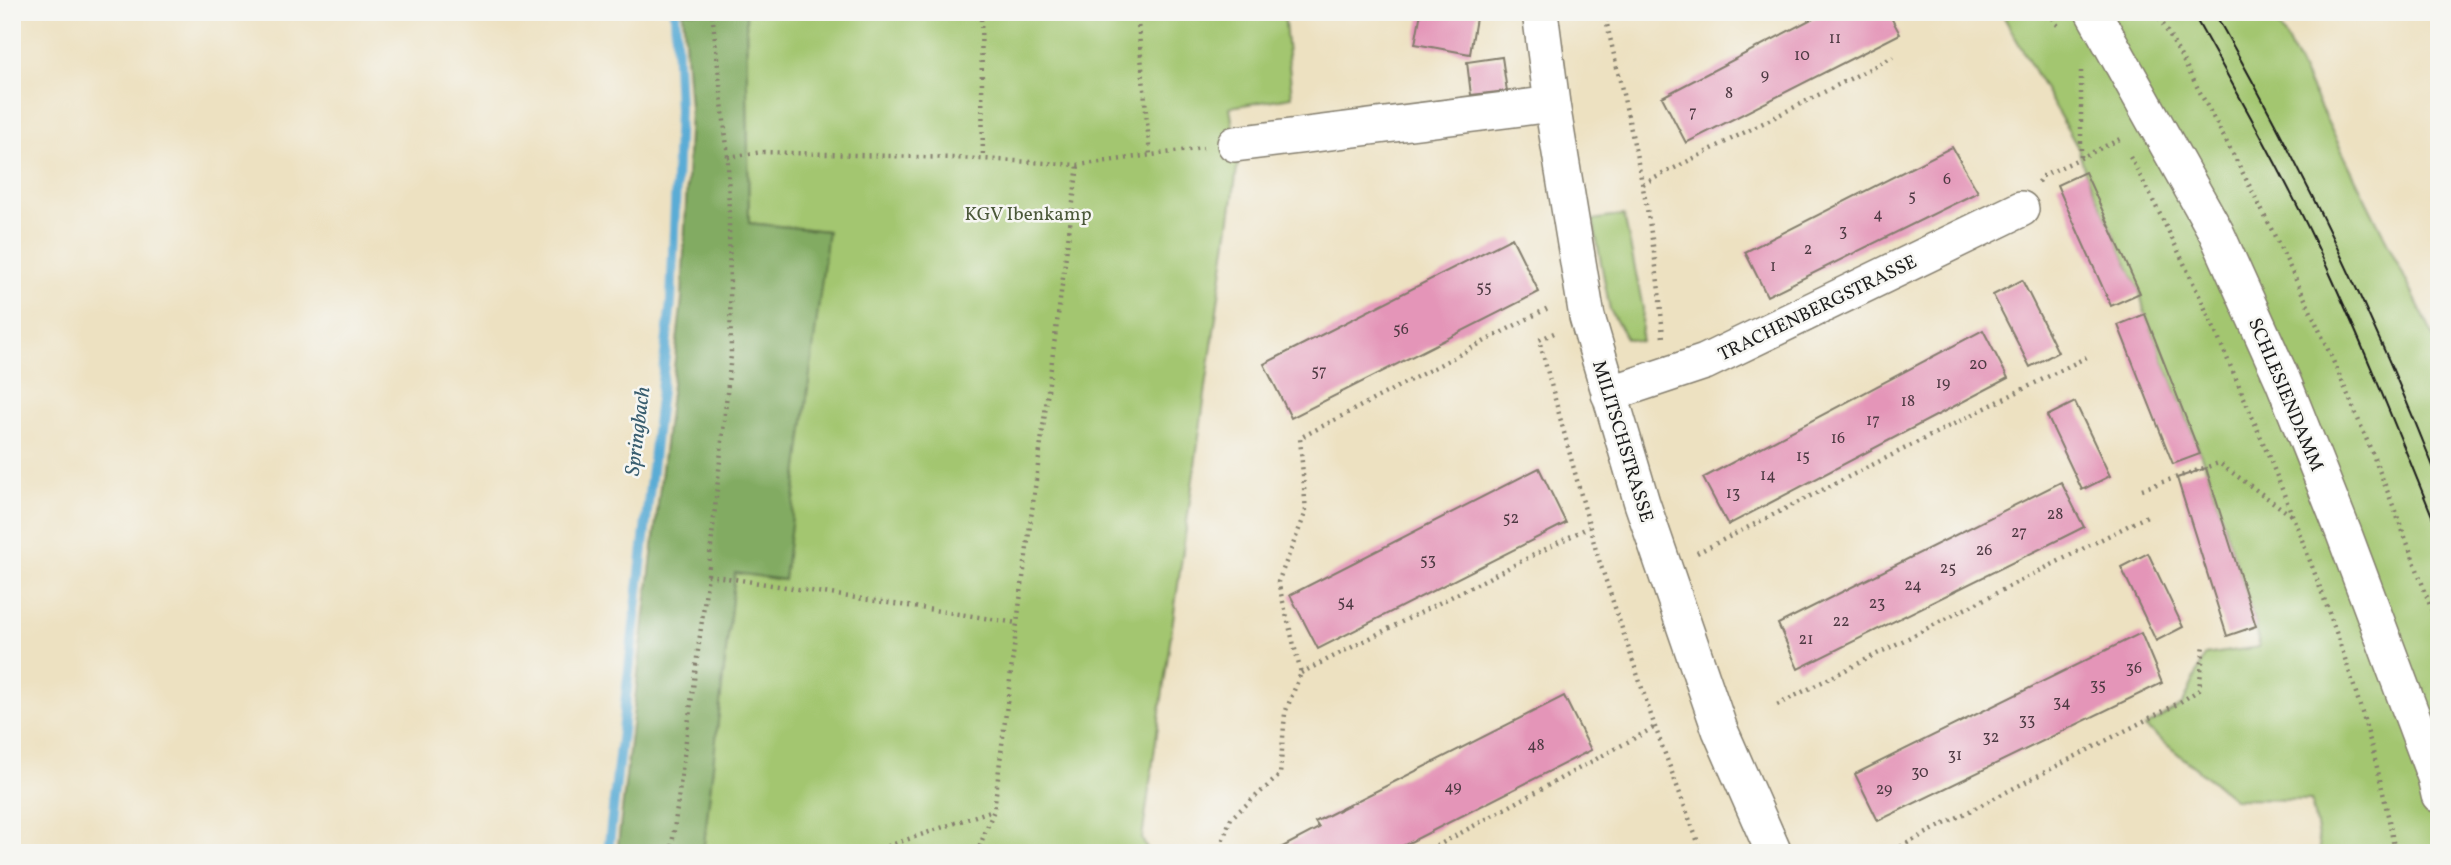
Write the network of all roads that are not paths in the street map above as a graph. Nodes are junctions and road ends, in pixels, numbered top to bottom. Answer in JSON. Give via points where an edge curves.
{"nodes":[{"id":1,"x":1541,"y":12,"type":"edge"},
{"id":2,"x":2093,"y":12,"type":"edge"},
{"id":3,"x":1552,"y":104,"type":"junction"},
{"id":4,"x":1235,"y":145,"type":"road end"},
{"id":5,"x":2021,"y":209,"type":"road end"},
{"id":6,"x":1609,"y":394,"type":"junction"},
{"id":7,"x":2439,"y":795,"type":"edge"},
{"id":8,"x":1774,"y":853,"type":"edge"}],
"edges":[{"from":1,"to":3,"type":"street","name":"MILITSCHSTRASSE"},
{"from":2,"to":7,"type":"street","name":"SCHLESIENDAMM","via":[[2216,232],[2283,381]]},
{"from":3,"to":4,"type":"street"},
{"from":3,"to":6,"type":"street","name":"MILITSCHSTRASSE","via":[[1584,304]]},
{"from":5,"to":6,"type":"street","name":"TRACHENBERGSTRASSE","via":[[1705,362]]},
{"from":6,"to":8,"type":"street","name":"MILITSCHSTRASSE","via":[[1720,730]]}]}
